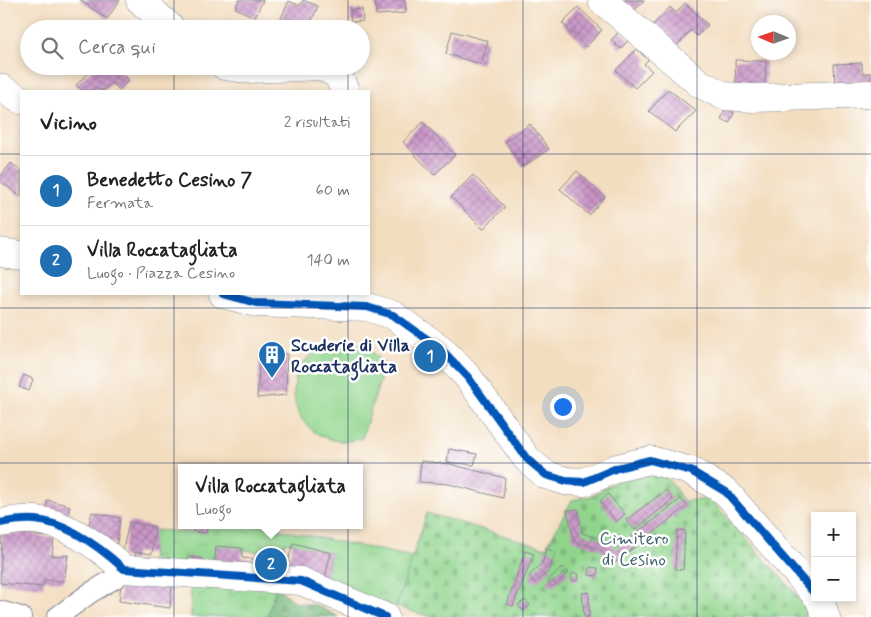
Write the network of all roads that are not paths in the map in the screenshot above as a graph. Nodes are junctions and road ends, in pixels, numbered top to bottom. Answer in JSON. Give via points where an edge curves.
{"nodes":[{"id":1,"x":140,"y":0,"type":"edge"},
{"id":2,"x":602,"y":0,"type":"edge"},
{"id":3,"x":162,"y":20,"type":"edge"},
{"id":4,"x":338,"y":75,"type":"edge"},
{"id":5,"x":0,"y":88,"type":"edge"},
{"id":6,"x":345,"y":90,"type":"edge"},
{"id":7,"x":871,"y":94,"type":"edge"},
{"id":8,"x":20,"y":99,"type":"edge"},
{"id":9,"x":0,"y":252,"type":"edge"},
{"id":10,"x":20,"y":255,"type":"edge"},
{"id":11,"x":227,"y":295,"type":"edge"},
{"id":12,"x":0,"y":523,"type":"edge"},
{"id":13,"x":124,"y":569,"type":"junction"},
{"id":14,"x":811,"y":589,"type":"edge"},
{"id":15,"x":820,"y":602,"type":"edge"},
{"id":16,"x":0,"y":611,"type":"edge"},
{"id":17,"x":21,"y":617,"type":"edge"},
{"id":18,"x":57,"y":617,"type":"edge"},
{"id":19,"x":385,"y":617,"type":"edge"},
{"id":20,"x":826,"y":617,"type":"edge"}],
"edges":[{"from":1,"to":3,"type":"street"},
{"from":2,"to":7,"type":"street","via":[[699,83],[724,96]]},
{"from":4,"to":6,"type":"street"},
{"from":5,"to":8,"type":"street"},
{"from":9,"to":10,"type":"street"},
{"from":11,"to":14,"type":"street","via":[[256,303],[367,307],[393,315],[441,350],[468,377],[527,459],[546,475],[584,482],[617,468],[650,460],[691,471],[726,492]]},
{"from":12,"to":13,"type":"street","via":[[36,520],[62,527],[106,553]]},
{"from":13,"to":18,"type":"street"},
{"from":13,"to":19,"type":"street","via":[[301,581]]},
{"from":15,"to":20,"type":"street"},
{"from":16,"to":17,"type":"street"}]}
